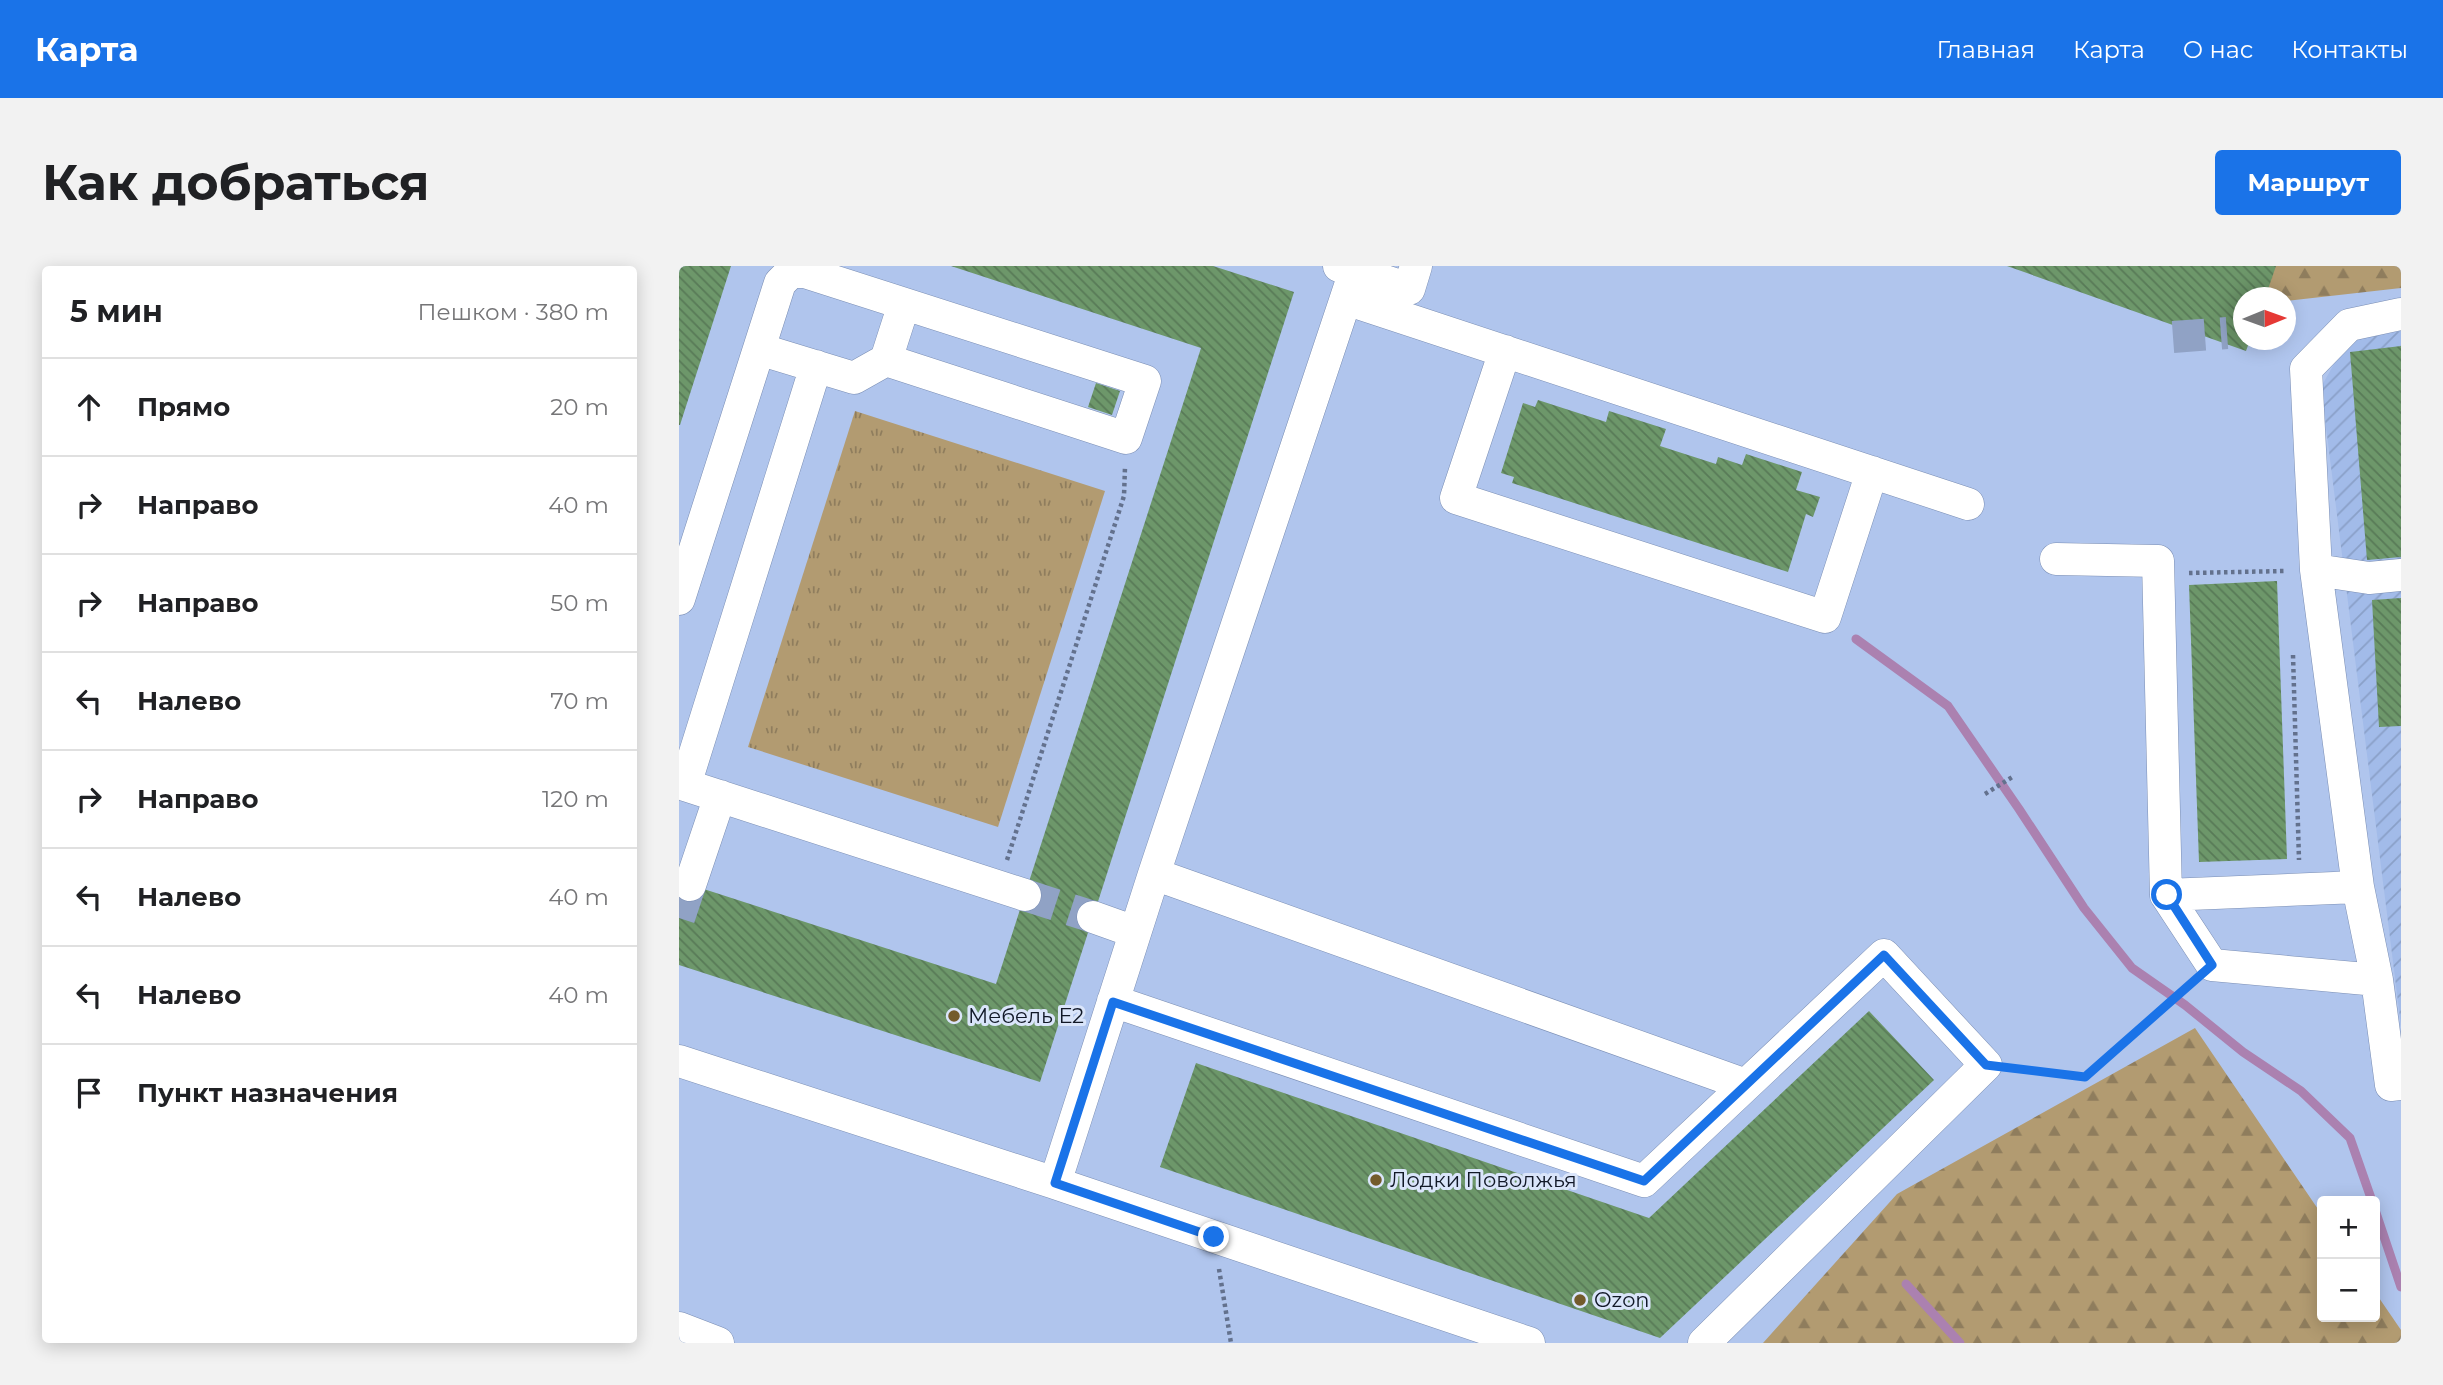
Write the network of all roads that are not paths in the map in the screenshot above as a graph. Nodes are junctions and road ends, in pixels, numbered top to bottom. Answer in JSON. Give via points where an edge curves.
{"nodes":[{"id":1,"x":1416,"y":266,"type":"edge"},
{"id":2,"x":872,"y":279,"type":"edge"},
{"id":3,"x":1347,"y":279,"type":"edge"},
{"id":4,"x":904,"y":304,"type":"junction"},
{"id":5,"x":2401,"y":313,"type":"edge"},
{"id":6,"x":759,"y":349,"type":"junction"},
{"id":7,"x":1505,"y":351,"type":"junction"},
{"id":8,"x":886,"y":360,"type":"junction"},
{"id":9,"x":816,"y":366,"type":"junction"},
{"id":10,"x":1872,"y":472,"type":"junction"},
{"id":11,"x":1968,"y":503,"type":"dead end"},
{"id":12,"x":2056,"y":559,"type":"dead end"},
{"id":13,"x":2316,"y":570,"type":"junction"},
{"id":14,"x":2401,"y":575,"type":"edge"},
{"id":15,"x":679,"y":599,"type":"edge"},
{"id":16,"x":682,"y":784,"type":"edge"},
{"id":17,"x":720,"y":796,"type":"junction"},
{"id":18,"x":1154,"y":874,"type":"junction"},
{"id":19,"x":690,"y":884,"type":"tunnel mouth"},
{"id":20,"x":2358,"y":887,"type":"junction"},
{"id":21,"x":1012,"y":891,"type":"tunnel mouth"},
{"id":22,"x":2167,"y":895,"type":"junction"},
{"id":23,"x":1093,"y":917,"type":"tunnel mouth"},
{"id":24,"x":1135,"y":932,"type":"junction"},
{"id":25,"x":2377,"y":980,"type":"junction"},
{"id":26,"x":1113,"y":1002,"type":"junction"},
{"id":27,"x":679,"y":1061,"type":"edge"},
{"id":28,"x":1746,"y":1084,"type":"junction"},
{"id":29,"x":2401,"y":1084,"type":"edge"},
{"id":30,"x":1055,"y":1183,"type":"junction"},
{"id":31,"x":679,"y":1328,"type":"edge"},
{"id":32,"x":717,"y":1343,"type":"edge"},
{"id":33,"x":1529,"y":1343,"type":"edge"},
{"id":34,"x":1704,"y":1343,"type":"edge"}],
"edges":[{"from":1,"to":3,"type":"lane","via":[[1409,289]]},
{"from":2,"to":4,"type":"lane"},
{"from":2,"to":6,"type":"lane","via":[[791,272],[780,283]]},
{"from":3,"to":7,"type":"lane"},
{"from":3,"to":18,"type":"lane"},
{"from":4,"to":8,"type":"lane"},
{"from":4,"to":8,"type":"lane","via":[[1145,381],[1126,438]]},
{"from":5,"to":13,"type":"lane","via":[[2349,325],[2306,369]]},
{"from":6,"to":9,"type":"lane"},
{"from":6,"to":15,"type":"lane"},
{"from":7,"to":10,"type":"lane"},
{"from":7,"to":10,"type":"lane","via":[[1456,498],[1825,617]]},
{"from":8,"to":9,"type":"lane","via":[[854,378]]},
{"from":9,"to":16,"type":"lane"},
{"from":10,"to":11,"type":"lane"},
{"from":12,"to":22,"type":"lane","via":[[2158,561]]},
{"from":13,"to":14,"type":"lane","via":[[2369,578]]},
{"from":13,"to":20,"type":"lane"},
{"from":16,"to":17,"type":"lane"},
{"from":17,"to":19,"type":"lane"},
{"from":17,"to":21,"type":"lane"},
{"from":18,"to":24,"type":"lane"},
{"from":18,"to":28,"type":"lane"},
{"from":20,"to":22,"type":"lane"},
{"from":20,"to":25,"type":"lane"},
{"from":22,"to":25,"type":"lane","via":[[2212,965]]},
{"from":23,"to":24,"type":"lane"},
{"from":24,"to":26,"type":"lane"},
{"from":25,"to":29,"type":"lane","via":[[2391,1085]]},
{"from":26,"to":28,"type":"lane","via":[[1644,1181]]},
{"from":26,"to":30,"type":"lane"},
{"from":27,"to":30,"type":"lane"},
{"from":28,"to":34,"type":"lane","via":[[1884,955],[1986,1065]]},
{"from":30,"to":33,"type":"lane"},
{"from":31,"to":32,"type":"lane"}]}
